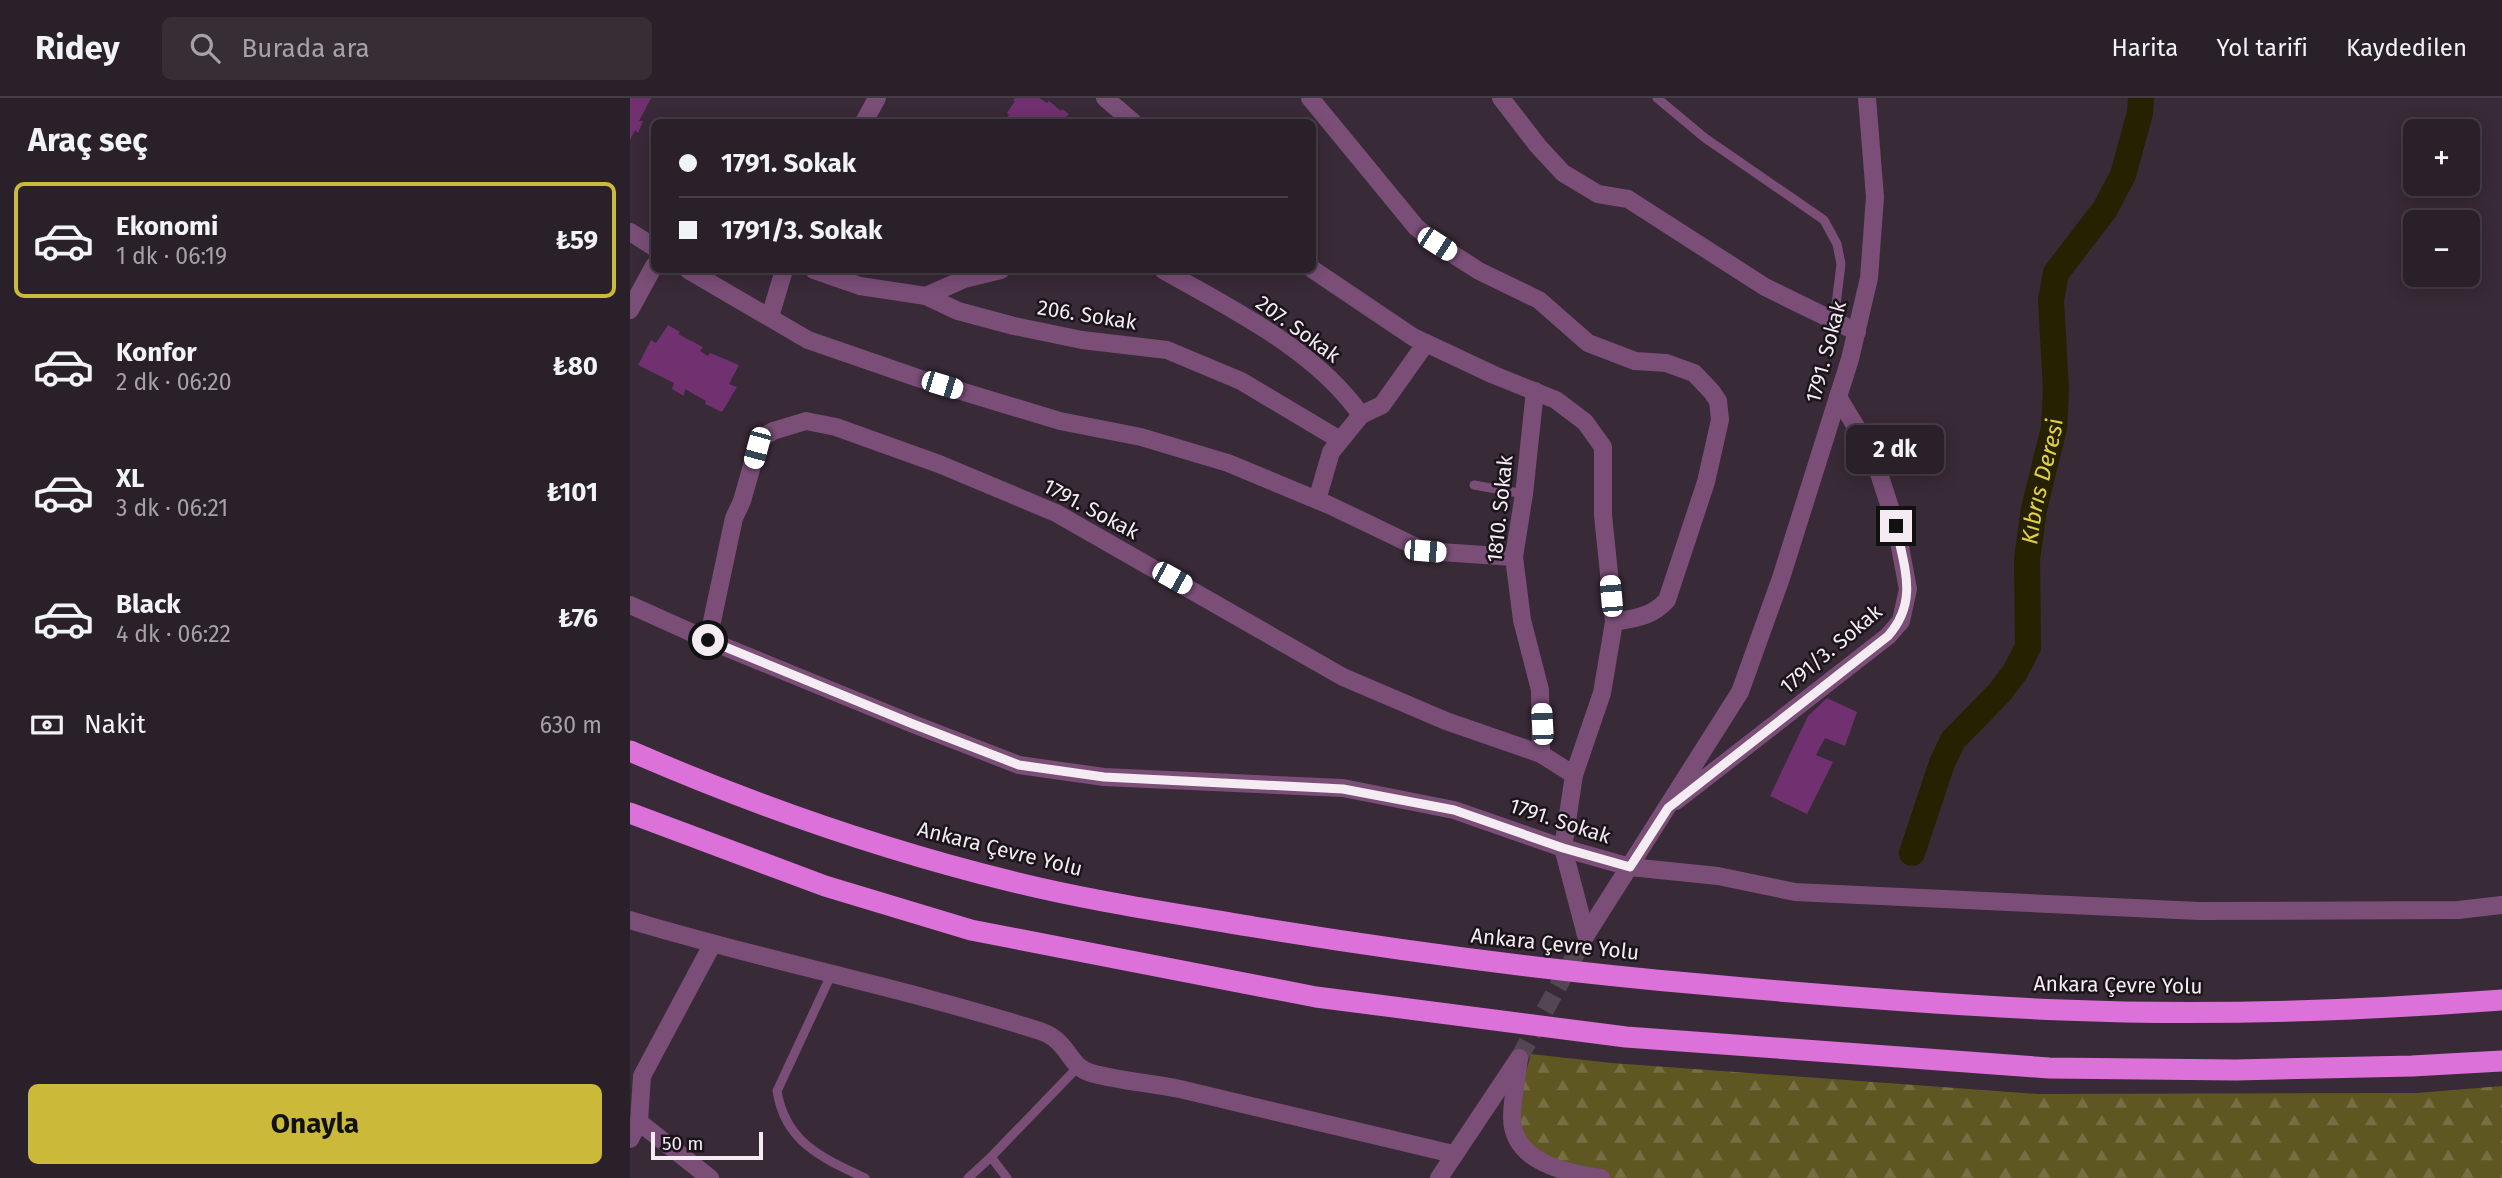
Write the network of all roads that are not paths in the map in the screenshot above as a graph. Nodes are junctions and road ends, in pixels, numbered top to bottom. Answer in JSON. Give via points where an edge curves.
{"nodes":[{"id":1,"x":877,"y":98,"type":"edge"},
{"id":2,"x":1105,"y":98,"type":"edge"},
{"id":3,"x":1310,"y":98,"type":"edge"},
{"id":4,"x":1502,"y":98,"type":"edge"},
{"id":5,"x":1657,"y":98,"type":"edge"},
{"id":6,"x":1867,"y":98,"type":"edge"},
{"id":7,"x":866,"y":119,"type":"edge"},
{"id":8,"x":1130,"y":119,"type":"edge"},
{"id":9,"x":630,"y":232,"type":"edge"},
{"id":10,"x":651,"y":245,"type":"edge"},
{"id":11,"x":651,"y":272,"type":"edge"},
{"id":12,"x":1316,"y":272,"type":"edge"},
{"id":13,"x":693,"y":273,"type":"edge"},
{"id":14,"x":783,"y":273,"type":"edge"},
{"id":15,"x":823,"y":273,"type":"edge"},
{"id":16,"x":989,"y":273,"type":"edge"},
{"id":17,"x":1168,"y":273,"type":"edge"},
{"id":18,"x":926,"y":296,"type":"junction"},
{"id":19,"x":630,"y":310,"type":"edge"},
{"id":20,"x":770,"y":317,"type":"junction"},
{"id":21,"x":1834,"y":321,"type":"junction"},
{"id":22,"x":1857,"y":332,"type":"junction"},
{"id":23,"x":1426,"y":343,"type":"junction"},
{"id":24,"x":1535,"y":391,"type":"junction"},
{"id":25,"x":1838,"y":397,"type":"junction"},
{"id":26,"x":1361,"y":415,"type":"junction"},
{"id":27,"x":1340,"y":440,"type":"junction"},
{"id":28,"x":1474,"y":485,"type":"dead end"},
{"id":29,"x":1524,"y":494,"type":"junction"},
{"id":30,"x":1317,"y":500,"type":"junction"},
{"id":31,"x":1514,"y":556,"type":"junction"},
{"id":32,"x":630,"y":605,"type":"edge"},
{"id":33,"x":1614,"y":622,"type":"junction"},
{"id":34,"x":708,"y":640,"type":"junction"},
{"id":35,"x":630,"y":751,"type":"edge"},
{"id":36,"x":1541,"y":754,"type":"junction"},
{"id":37,"x":1574,"y":775,"type":"junction"},
{"id":38,"x":1668,"y":808,"type":"junction"},
{"id":39,"x":630,"y":813,"type":"edge"},
{"id":40,"x":1563,"y":848,"type":"junction"},
{"id":41,"x":1630,"y":867,"type":"junction"},
{"id":42,"x":2502,"y":905,"type":"edge"},
{"id":43,"x":630,"y":920,"type":"edge"},
{"id":44,"x":712,"y":945,"type":"junction"},
{"id":45,"x":831,"y":975,"type":"junction"},
{"id":46,"x":2502,"y":1000,"type":"edge"},
{"id":47,"x":2502,"y":1061,"type":"edge"},
{"id":48,"x":1077,"y":1068,"type":"junction"},
{"id":49,"x":639,"y":1122,"type":"junction"},
{"id":50,"x":630,"y":1139,"type":"edge"},
{"id":51,"x":1454,"y":1154,"type":"junction"},
{"id":52,"x":991,"y":1157,"type":"junction"},
{"id":53,"x":710,"y":1178,"type":"edge"},
{"id":54,"x":865,"y":1178,"type":"edge"},
{"id":55,"x":968,"y":1178,"type":"edge"},
{"id":56,"x":1007,"y":1178,"type":"edge"},
{"id":57,"x":1438,"y":1178,"type":"edge"},
{"id":58,"x":1601,"y":1178,"type":"edge"}],
"edges":[{"from":1,"to":7,"type":"street"},
{"from":2,"to":8,"type":"street"},
{"from":3,"to":33,"type":"street","via":[[1416,228],[1479,271],[1539,300],[1588,343],[1635,361],[1665,363],[1694,373],[1718,401],[1720,420],[1706,482],[1667,600],[1647,616]]},
{"from":4,"to":21,"type":"street","via":[[1563,173],[1598,194],[1628,200],[1765,287]]},
{"from":5,"to":21,"type":"lane","via":[[1705,138],[1824,220],[1841,264]]},
{"from":6,"to":22,"type":"street","name":"1791. Sokak","via":[[1875,197],[1868,278]]},
{"from":9,"to":10,"type":"street"},
{"from":11,"to":19,"type":"street"},
{"from":12,"to":23,"type":"street"},
{"from":13,"to":20,"type":"street"},
{"from":14,"to":20,"type":"street"},
{"from":15,"to":18,"type":"street","name":"206. Sokak","via":[[860,286]]},
{"from":16,"to":18,"type":"street"},
{"from":17,"to":26,"type":"street","name":"207. Sokak","via":[[1249,319],[1314,365],[1348,396]]},
{"from":18,"to":27,"type":"street","name":"206. Sokak","via":[[958,312],[1014,326],[1167,350],[1241,381]]},
{"from":20,"to":30,"type":"street","via":[[808,340],[918,378],[1060,421],[1142,437],[1228,463]]},
{"from":21,"to":22,"type":"street"},
{"from":22,"to":25,"type":"street","name":"1791. Sokak"},
{"from":23,"to":24,"type":"street"},
{"from":23,"to":26,"type":"street","via":[[1382,405]]},
{"from":24,"to":29,"type":"street","name":"1810. Sokak"},
{"from":24,"to":33,"type":"street","via":[[1585,422],[1603,447],[1603,515]]},
{"from":25,"to":38,"type":"street","name":"1791. Sokak","via":[[1740,692]]},
{"from":25,"to":38,"type":"street","name":"1791/3. Sokak","via":[[1873,455],[1896,526],[1908,589],[1901,621],[1888,636]]},
{"from":26,"to":27,"type":"street"},
{"from":27,"to":30,"type":"street","via":[[1331,452]]},
{"from":28,"to":29,"type":"lane"},
{"from":29,"to":31,"type":"street","name":"1810. Sokak"},
{"from":30,"to":31,"type":"street","via":[[1425,551]]},
{"from":31,"to":36,"type":"street","name":"1810. Sokak","via":[[1522,620],[1541,690]]},
{"from":32,"to":34,"type":"street","name":"1791. Sokak"},
{"from":33,"to":37,"type":"street","via":[[1602,693]]},
{"from":34,"to":36,"type":"street","name":"1791. Sokak","via":[[734,518],[757,448],[772,431],[806,421],[939,464],[1056,513],[1343,677],[1446,721]]},
{"from":34,"to":40,"type":"street","name":"1791. Sokak","via":[[1019,765],[1104,777],[1343,789],[1454,810]]},
{"from":35,"to":46,"type":"highway","name":"Ankara Çevre Yolu","via":[[734,795],[1010,881],[1165,912],[1473,960],[1845,997],[2064,1010],[2385,1008]]},
{"from":36,"to":37,"type":"street","name":"1791. Sokak"},
{"from":37,"to":40,"type":"street"},
{"from":38,"to":41,"type":"street","name":"1791. Sokak"},
{"from":39,"to":47,"type":"highway","via":[[825,886],[971,929],[1316,997],[1626,1037],[2049,1068],[2236,1070]]},
{"from":40,"to":41,"type":"street","name":"1791. Sokak"},
{"from":40,"to":41,"type":"street","name":"1791. Sokak","via":[[1586,935]]},
{"from":41,"to":42,"type":"street","via":[[1718,876],[1795,892],[2199,911],[2458,910]]},
{"from":43,"to":44,"type":"street"},
{"from":44,"to":45,"type":"street"},
{"from":44,"to":49,"type":"street","via":[[642,1076]]},
{"from":45,"to":48,"type":"street","via":[[1043,1032],[1065,1047]]},
{"from":45,"to":54,"type":"lane","via":[[777,1091],[779,1103],[796,1138]]},
{"from":48,"to":51,"type":"street"},
{"from":48,"to":52,"type":"lane"},
{"from":49,"to":50,"type":"street"},
{"from":49,"to":53,"type":"street"},
{"from":51,"to":57,"type":"street"},
{"from":51,"to":58,"type":"street","via":[[1519,1058],[1512,1121],[1521,1146],[1566,1173]]},
{"from":52,"to":55,"type":"lane"},
{"from":52,"to":56,"type":"lane"}]}
